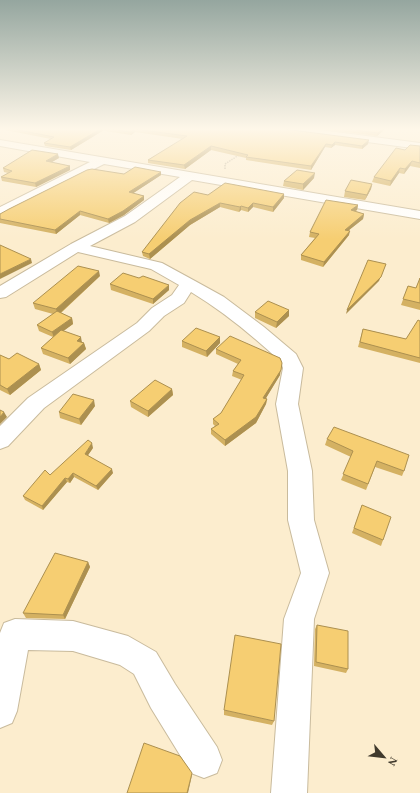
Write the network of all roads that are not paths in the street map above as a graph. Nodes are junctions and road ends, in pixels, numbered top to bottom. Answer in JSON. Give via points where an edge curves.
{"nodes":[{"id":1,"x":93,"y":165,"type":"edge"},
{"id":2,"x":132,"y":165,"type":"edge"},
{"id":3,"x":191,"y":175,"type":"junction"},
{"id":4,"x":0,"y":212,"type":"edge"},
{"id":5,"x":420,"y":215,"type":"edge"},
{"id":6,"x":76,"y":248,"type":"junction"},
{"id":7,"x":190,"y":284,"type":"junction"},
{"id":8,"x":0,"y":293,"type":"edge"},
{"id":9,"x":0,"y":440,"type":"edge"},
{"id":10,"x":0,"y":711,"type":"edge"},
{"id":11,"x":204,"y":760,"type":"dead end"},
{"id":12,"x":289,"y":793,"type":"edge"}],
"edges":[{"from":1,"to":4,"type":"street"},
{"from":2,"to":3,"type":"street"},
{"from":3,"to":5,"type":"street"},
{"from":3,"to":6,"type":"street","via":[[130,219]]},
{"from":6,"to":7,"type":"street","via":[[156,266]]},
{"from":6,"to":8,"type":"street"},
{"from":7,"to":9,"type":"street","via":[[178,299],[158,312],[143,328],[36,402]]},
{"from":7,"to":12,"type":"street","via":[[258,330],[289,359],[293,368],[287,404],[300,471],[301,520],[315,573],[299,619]]},
{"from":10,"to":11,"type":"street","via":[[15,634],[73,636],[128,652],[145,663]]}]}
